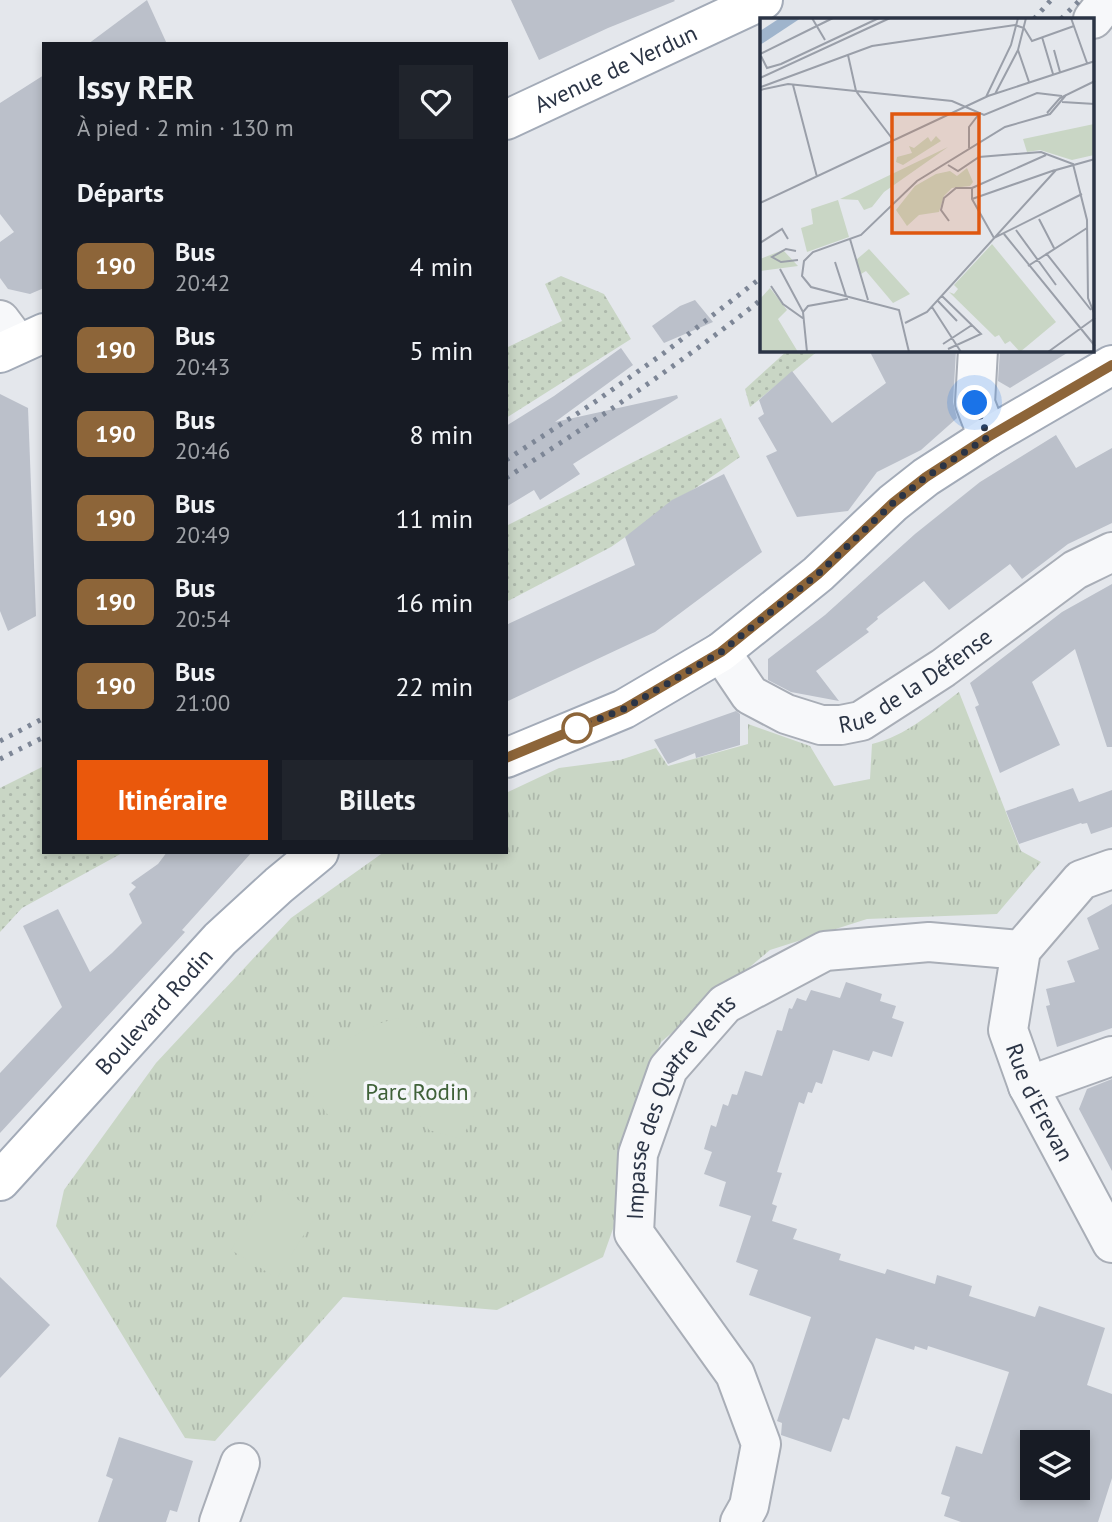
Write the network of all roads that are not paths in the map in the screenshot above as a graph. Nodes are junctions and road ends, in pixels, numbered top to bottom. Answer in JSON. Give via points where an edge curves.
{"nodes":[{"id":1,"x":763,"y":0,"type":"edge"},
{"id":2,"x":1108,"y":0,"type":"edge"},
{"id":3,"x":1094,"y":18,"type":"edge"},
{"id":4,"x":508,"y":119,"type":"edge"},
{"id":5,"x":978,"y":352,"type":"edge"},
{"id":6,"x":1112,"y":365,"type":"edge"},
{"id":7,"x":988,"y":437,"type":"junction"},
{"id":8,"x":1112,"y":552,"type":"edge"},
{"id":9,"x":721,"y":652,"type":"junction"},
{"id":10,"x":508,"y":757,"type":"edge"},
{"id":11,"x":317,"y":854,"type":"edge"},
{"id":12,"x":1112,"y":869,"type":"edge"},
{"id":13,"x":1021,"y":950,"type":"junction"},
{"id":14,"x":1112,"y":1055,"type":"edge"},
{"id":15,"x":1027,"y":1086,"type":"junction"},
{"id":16,"x":0,"y":1181,"type":"edge"},
{"id":17,"x":1112,"y":1243,"type":"edge"},
{"id":18,"x":240,"y":1463,"type":"dead end"},
{"id":19,"x":219,"y":1522,"type":"edge"},
{"id":20,"x":740,"y":1522,"type":"edge"}],
"edges":[{"from":1,"to":4,"type":"main road","name":"Avenue de Verdun"},
{"from":2,"to":3,"type":"street"},
{"from":5,"to":7,"type":"street","via":[[975,403]]},
{"from":6,"to":7,"type":"main road"},
{"from":7,"to":9,"type":"main road","via":[[893,503],[818,574]]},
{"from":8,"to":9,"type":"street","name":"Rue de la Défense","via":[[1075,570],[943,668],[861,721],[821,724],[786,713],[750,695]]},
{"from":9,"to":10,"type":"main road","via":[[624,709]]},
{"from":11,"to":16,"type":"main road","name":"Boulevard Rodin","via":[[220,939]]},
{"from":12,"to":13,"type":"street","via":[[1081,880]]},
{"from":13,"to":15,"type":"street","name":"Rue d'Erevan","via":[[1008,1030]]},
{"from":13,"to":20,"type":"street","name":"Impasse des Quatre Vents","via":[[929,942],[825,951],[725,1004],[668,1069],[638,1154],[634,1233],[735,1374],[761,1444],[749,1506]]},
{"from":14,"to":15,"type":"street"},
{"from":15,"to":17,"type":"street","name":"Rue d'Erevan"},
{"from":18,"to":19,"type":"street"}]}
